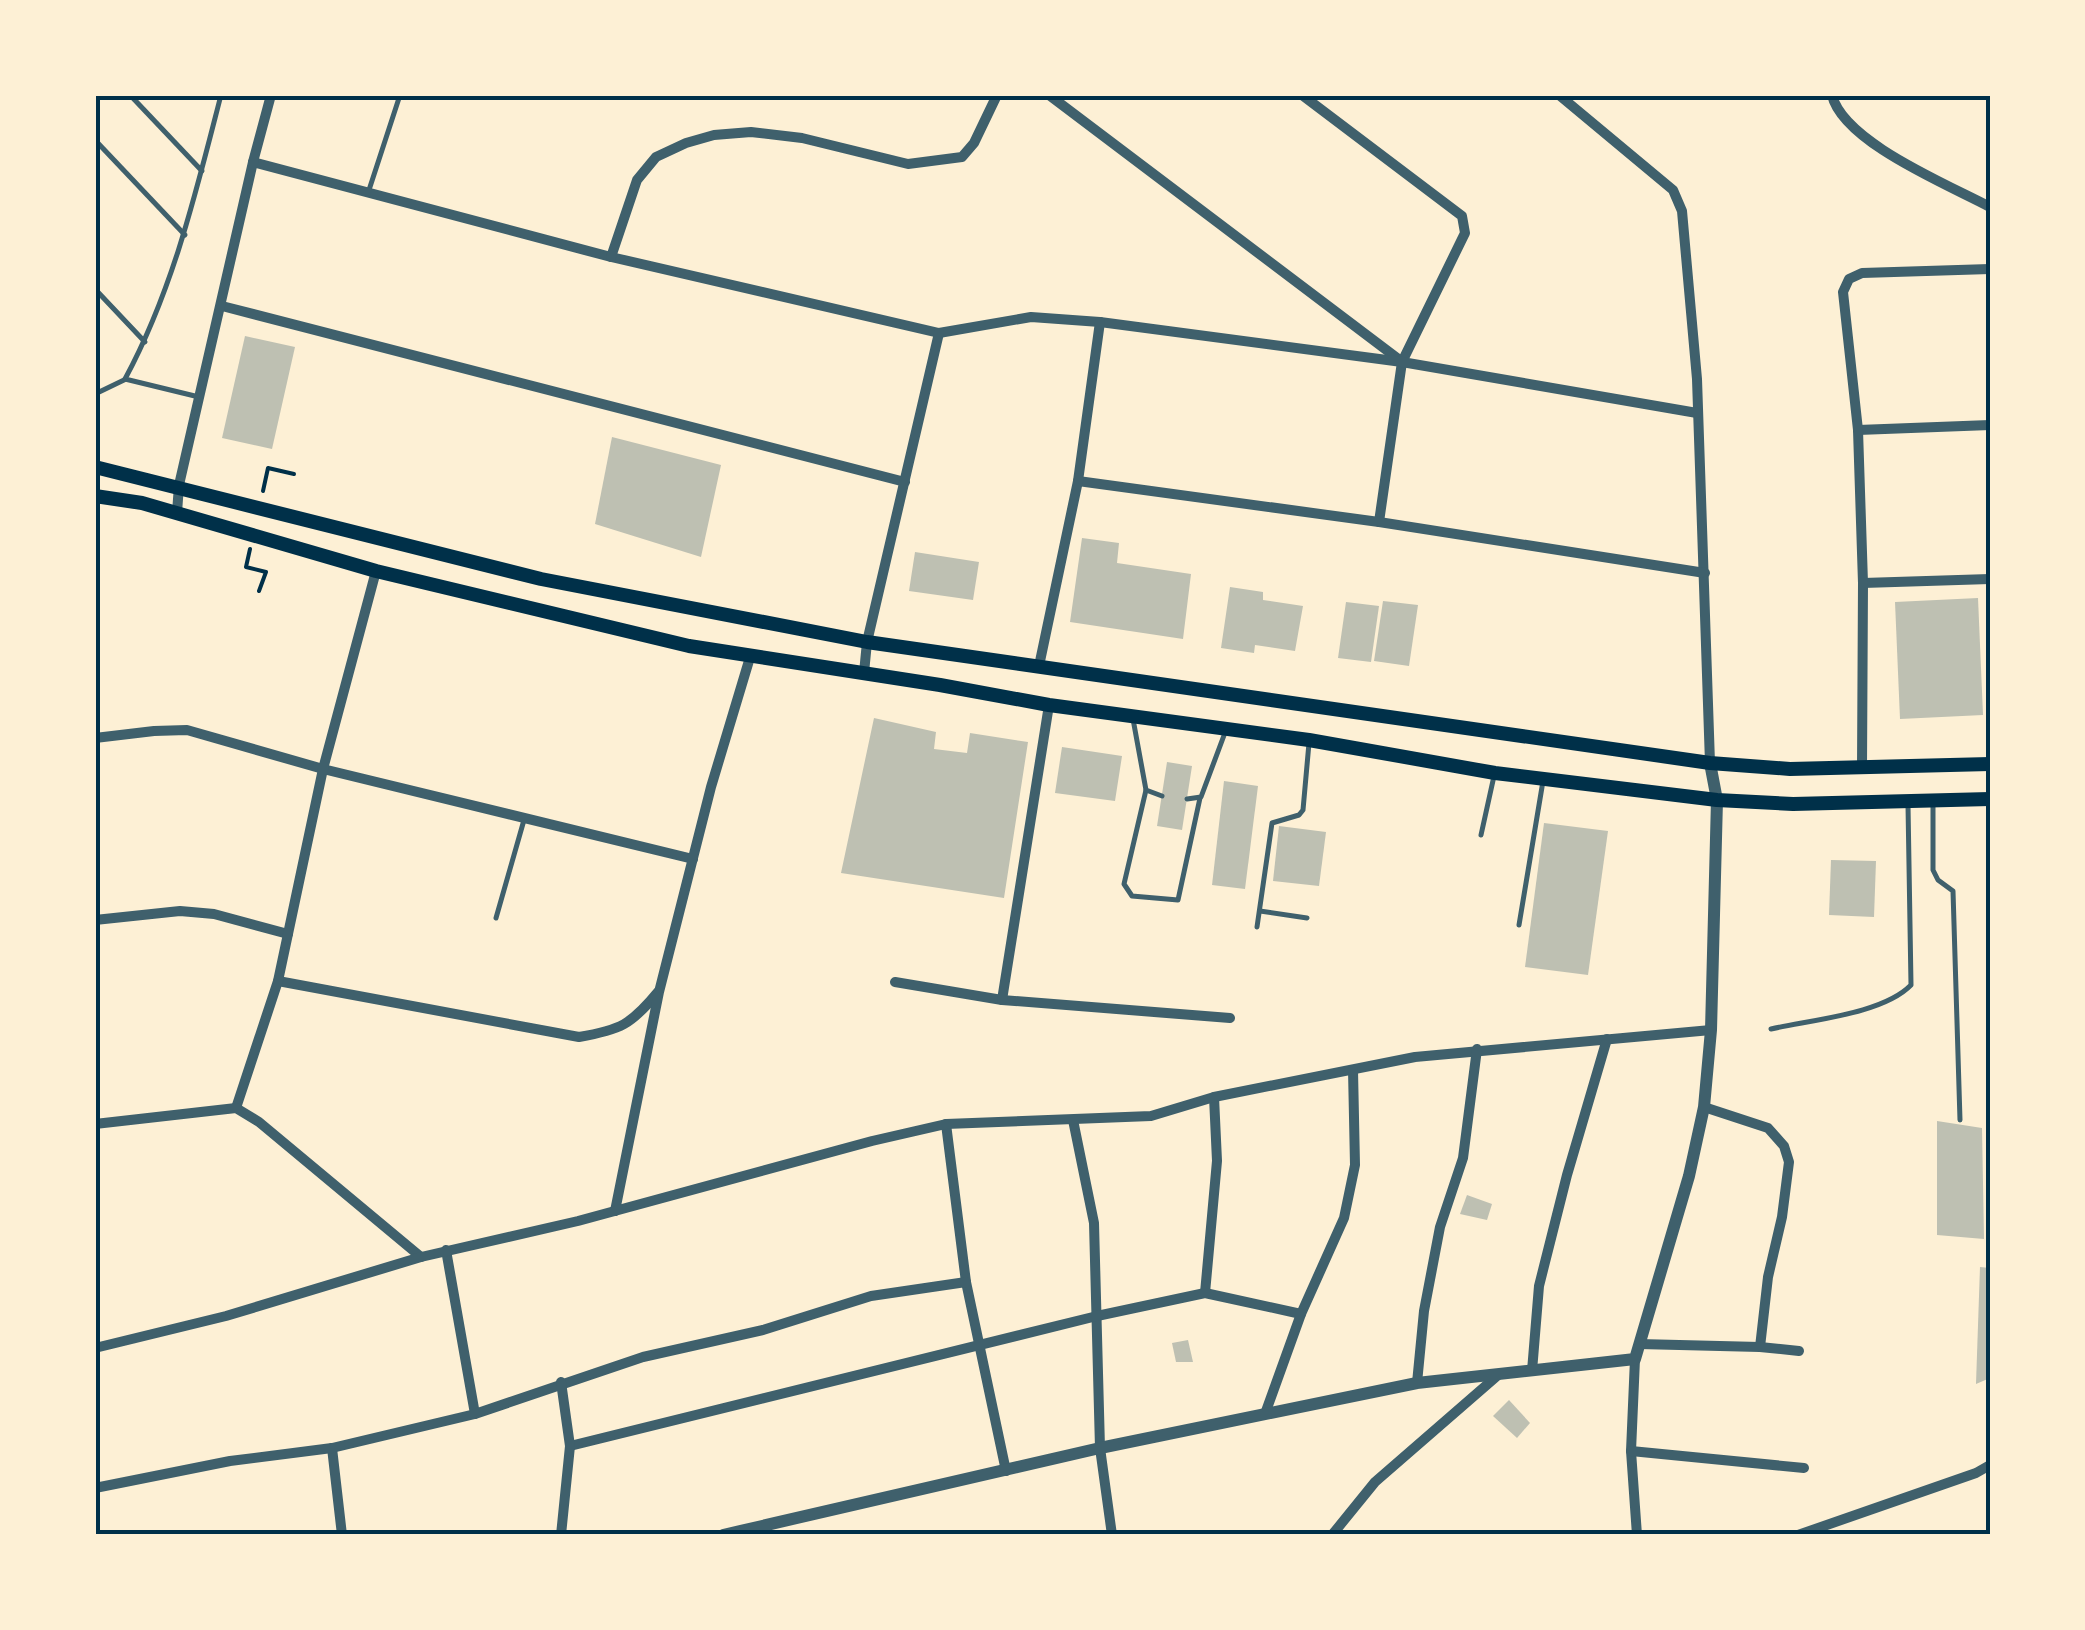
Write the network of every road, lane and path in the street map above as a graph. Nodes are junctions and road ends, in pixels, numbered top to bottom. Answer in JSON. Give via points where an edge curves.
{"nodes":[{"id":1,"x":130,"y":95,"type":"edge"},
{"id":2,"x":221,"y":95,"type":"edge"},
{"id":3,"x":271,"y":95,"type":"edge"},
{"id":4,"x":400,"y":95,"type":"edge"},
{"id":5,"x":561,"y":95,"type":"edge"},
{"id":6,"x":597,"y":95,"type":"edge"},
{"id":7,"x":997,"y":95,"type":"edge"},
{"id":8,"x":1049,"y":95,"type":"edge"},
{"id":9,"x":1302,"y":95,"type":"edge"},
{"id":10,"x":1560,"y":95,"type":"edge"},
{"id":11,"x":1832,"y":95,"type":"edge"},
{"id":12,"x":95,"y":140,"type":"edge"},
{"id":13,"x":253,"y":162,"type":"junction"},
{"id":14,"x":202,"y":170,"type":"junction"},
{"id":15,"x":368,"y":192,"type":"junction"},
{"id":16,"x":1990,"y":207,"type":"edge"},
{"id":17,"x":185,"y":235,"type":"junction"},
{"id":18,"x":611,"y":257,"type":"junction"},
{"id":19,"x":1990,"y":268,"type":"edge"},
{"id":20,"x":95,"y":288,"type":"edge"},
{"id":21,"x":222,"y":306,"type":"junction"},
{"id":22,"x":1100,"y":322,"type":"junction"},
{"id":23,"x":939,"y":333,"type":"junction"},
{"id":24,"x":145,"y":342,"type":"junction"},
{"id":25,"x":1402,"y":362,"type":"junction"},
{"id":26,"x":125,"y":379,"type":"junction"},
{"id":27,"x":95,"y":394,"type":"edge"},
{"id":28,"x":201,"y":398,"type":"junction"},
{"id":29,"x":1697,"y":413,"type":"junction"},
{"id":30,"x":1990,"y":425,"type":"edge"},
{"id":31,"x":1858,"y":430,"type":"junction"},
{"id":32,"x":95,"y":466,"type":"edge"},
{"id":33,"x":268,"y":468,"type":"dead end"},
{"id":34,"x":294,"y":474,"type":"dead end"},
{"id":35,"x":1078,"y":481,"type":"junction"},
{"id":36,"x":904,"y":482,"type":"junction"},
{"id":37,"x":179,"y":485,"type":"junction"},
{"id":38,"x":95,"y":496,"type":"edge"},
{"id":39,"x":176,"y":513,"type":"junction"},
{"id":40,"x":1379,"y":522,"type":"junction"},
{"id":41,"x":246,"y":567,"type":"dead end"},
{"id":42,"x":376,"y":572,"type":"junction"},
{"id":43,"x":1705,"y":573,"type":"junction"},
{"id":44,"x":1990,"y":578,"type":"edge"},
{"id":45,"x":1863,"y":583,"type":"junction"},
{"id":46,"x":259,"y":590,"type":"dead end"},
{"id":47,"x":867,"y":642,"type":"junction"},
{"id":48,"x":751,"y":654,"type":"junction"},
{"id":49,"x":1039,"y":666,"type":"junction"},
{"id":50,"x":864,"y":672,"type":"junction"},
{"id":51,"x":1049,"y":705,"type":"junction"},
{"id":52,"x":1132,"y":716,"type":"junction"},
{"id":53,"x":1226,"y":729,"type":"junction"},
{"id":54,"x":95,"y":738,"type":"edge"},
{"id":55,"x":1309,"y":740,"type":"junction"},
{"id":56,"x":1710,"y":763,"type":"junction"},
{"id":57,"x":1990,"y":764,"type":"edge"},
{"id":58,"x":323,"y":769,"type":"junction"},
{"id":59,"x":1862,"y":769,"type":"junction"},
{"id":60,"x":1495,"y":773,"type":"junction"},
{"id":61,"x":1543,"y":778,"type":"junction"},
{"id":62,"x":1146,"y":790,"type":"junction"},
{"id":63,"x":1162,"y":796,"type":"dead end"},
{"id":64,"x":1200,"y":798,"type":"junction"},
{"id":65,"x":1187,"y":799,"type":"dead end"},
{"id":66,"x":1990,"y":799,"type":"edge"},
{"id":67,"x":1716,"y":800,"type":"junction"},
{"id":68,"x":1933,"y":801,"type":"junction"},
{"id":69,"x":1908,"y":802,"type":"junction"},
{"id":70,"x":524,"y":818,"type":"junction"},
{"id":71,"x":1481,"y":835,"type":"dead end"},
{"id":72,"x":693,"y":858,"type":"junction"},
{"id":73,"x":1260,"y":910,"type":"junction"},
{"id":74,"x":496,"y":918,"type":"dead end"},
{"id":75,"x":1307,"y":918,"type":"dead end"},
{"id":76,"x":95,"y":920,"type":"edge"},
{"id":77,"x":1519,"y":925,"type":"dead end"},
{"id":78,"x":1257,"y":927,"type":"dead end"},
{"id":79,"x":288,"y":934,"type":"junction"},
{"id":80,"x":278,"y":981,"type":"junction"},
{"id":81,"x":896,"y":982,"type":"dead end"},
{"id":82,"x":659,"y":992,"type":"junction"},
{"id":83,"x":1002,"y":1000,"type":"junction"},
{"id":84,"x":1230,"y":1018,"type":"dead end"},
{"id":85,"x":1771,"y":1029,"type":"dead end"},
{"id":86,"x":1712,"y":1030,"type":"junction"},
{"id":87,"x":1606,"y":1039,"type":"junction"},
{"id":88,"x":1477,"y":1049,"type":"junction"},
{"id":89,"x":1353,"y":1070,"type":"junction"},
{"id":90,"x":1214,"y":1097,"type":"junction"},
{"id":91,"x":1704,"y":1107,"type":"junction"},
{"id":92,"x":236,"y":1108,"type":"junction"},
{"id":93,"x":1072,"y":1120,"type":"junction"},
{"id":94,"x":1960,"y":1120,"type":"dead end"},
{"id":95,"x":95,"y":1124,"type":"edge"},
{"id":96,"x":946,"y":1124,"type":"junction"},
{"id":97,"x":615,"y":1210,"type":"junction"},
{"id":98,"x":446,"y":1250,"type":"junction"},
{"id":99,"x":421,"y":1256,"type":"junction"},
{"id":100,"x":966,"y":1282,"type":"junction"},
{"id":101,"x":1205,"y":1293,"type":"junction"},
{"id":102,"x":1301,"y":1314,"type":"junction"},
{"id":103,"x":1097,"y":1316,"type":"junction"},
{"id":104,"x":982,"y":1344,"type":"junction"},
{"id":105,"x":1639,"y":1344,"type":"junction"},
{"id":106,"x":1760,"y":1347,"type":"junction"},
{"id":107,"x":95,"y":1348,"type":"edge"},
{"id":108,"x":1800,"y":1351,"type":"dead end"},
{"id":109,"x":1635,"y":1359,"type":"junction"},
{"id":110,"x":1532,"y":1370,"type":"junction"},
{"id":111,"x":1497,"y":1376,"type":"junction"},
{"id":112,"x":561,"y":1382,"type":"junction"},
{"id":113,"x":1417,"y":1383,"type":"junction"},
{"id":114,"x":475,"y":1414,"type":"junction"},
{"id":115,"x":1265,"y":1414,"type":"junction"},
{"id":116,"x":570,"y":1446,"type":"junction"},
{"id":117,"x":332,"y":1448,"type":"junction"},
{"id":118,"x":1100,"y":1448,"type":"junction"},
{"id":119,"x":1631,"y":1452,"type":"junction"},
{"id":120,"x":1990,"y":1465,"type":"edge"},
{"id":121,"x":1804,"y":1468,"type":"dead end"},
{"id":122,"x":1006,"y":1470,"type":"junction"},
{"id":123,"x":95,"y":1488,"type":"edge"},
{"id":124,"x":342,"y":1535,"type":"edge"},
{"id":125,"x":561,"y":1535,"type":"edge"},
{"id":126,"x":723,"y":1535,"type":"edge"},
{"id":127,"x":1112,"y":1535,"type":"edge"},
{"id":128,"x":1332,"y":1535,"type":"edge"},
{"id":129,"x":1638,"y":1535,"type":"edge"},
{"id":130,"x":1798,"y":1535,"type":"edge"}],
"edges":[{"from":1,"to":14,"type":"lane"},
{"from":2,"to":14,"type":"lane"},
{"from":3,"to":13,"type":"street"},
{"from":4,"to":15,"type":"lane"},
{"from":5,"to":6,"type":"street"},
{"from":7,"to":18,"type":"street","via":[[962,157],[908,164],[751,132],[686,143],[656,156],[637,180]]},
{"from":8,"to":25,"type":"street"},
{"from":9,"to":25,"type":"street","via":[[1462,216],[1465,232]]},
{"from":10,"to":29,"type":"street","via":[[1673,190],[1682,211]]},
{"from":11,"to":16,"type":"street","via":[[1852,126],[1880,147]]},
{"from":12,"to":17,"type":"lane"},
{"from":13,"to":15,"type":"street"},
{"from":13,"to":21,"type":"street"},
{"from":14,"to":17,"type":"lane"},
{"from":15,"to":18,"type":"street"},
{"from":17,"to":24,"type":"lane"},
{"from":18,"to":23,"type":"street"},
{"from":19,"to":31,"type":"street","via":[[1849,279],[1843,292]]},
{"from":20,"to":24,"type":"lane"},
{"from":21,"to":28,"type":"street"},
{"from":21,"to":36,"type":"street"},
{"from":22,"to":23,"type":"street","via":[[1031,317]]},
{"from":22,"to":25,"type":"street"},
{"from":22,"to":35,"type":"street"},
{"from":23,"to":36,"type":"street"},
{"from":24,"to":26,"type":"lane"},
{"from":25,"to":29,"type":"street"},
{"from":25,"to":40,"type":"street"},
{"from":26,"to":27,"type":"lane"},
{"from":26,"to":28,"type":"lane"},
{"from":28,"to":37,"type":"street"},
{"from":29,"to":43,"type":"street"},
{"from":30,"to":31,"type":"street"},
{"from":31,"to":45,"type":"street"},
{"from":32,"to":37,"type":"main road"},
{"from":33,"to":34,"type":"path"},
{"from":35,"to":40,"type":"street"},
{"from":35,"to":49,"type":"street"},
{"from":36,"to":47,"type":"street"},
{"from":37,"to":39,"type":"street"},
{"from":37,"to":47,"type":"main road","via":[[541,579]]},
{"from":38,"to":39,"type":"main road"},
{"from":39,"to":42,"type":"main road"},
{"from":40,"to":43,"type":"street"},
{"from":41,"to":46,"type":"path","via":[[266,572]]},
{"from":42,"to":48,"type":"main road","via":[[689,646]]},
{"from":42,"to":58,"type":"street"},
{"from":43,"to":56,"type":"street"},
{"from":44,"to":45,"type":"street"},
{"from":45,"to":59,"type":"street"},
{"from":47,"to":49,"type":"main road"},
{"from":47,"to":50,"type":"street"},
{"from":48,"to":50,"type":"main road"},
{"from":48,"to":72,"type":"street"},
{"from":49,"to":56,"type":"main road"},
{"from":50,"to":51,"type":"main road"},
{"from":51,"to":52,"type":"main road"},
{"from":51,"to":83,"type":"street"},
{"from":52,"to":53,"type":"main road"},
{"from":52,"to":62,"type":"lane"},
{"from":53,"to":55,"type":"main road"},
{"from":53,"to":64,"type":"lane"},
{"from":54,"to":58,"type":"street","via":[[187,730]]},
{"from":55,"to":60,"type":"main road"},
{"from":55,"to":73,"type":"lane","via":[[1303,810],[1272,823]]},
{"from":56,"to":59,"type":"main road"},
{"from":56,"to":67,"type":"street"},
{"from":57,"to":59,"type":"main road"},
{"from":58,"to":70,"type":"street"},
{"from":58,"to":79,"type":"street"},
{"from":60,"to":61,"type":"main road"},
{"from":60,"to":71,"type":"lane"},
{"from":61,"to":67,"type":"main road"},
{"from":61,"to":77,"type":"lane"},
{"from":62,"to":63,"type":"lane"},
{"from":62,"to":64,"type":"lane","via":[[1124,884],[1132,896],[1178,900]]},
{"from":64,"to":65,"type":"lane"},
{"from":66,"to":68,"type":"main road"},
{"from":67,"to":69,"type":"main road"},
{"from":67,"to":86,"type":"street"},
{"from":68,"to":69,"type":"main road"},
{"from":68,"to":94,"type":"lane","via":[[1933,870],[1954,891]]},
{"from":69,"to":85,"type":"lane","via":[[1910,985],[1901,996],[1866,1008]]},
{"from":70,"to":72,"type":"street"},
{"from":70,"to":74,"type":"lane"},
{"from":72,"to":82,"type":"street"},
{"from":73,"to":75,"type":"lane"},
{"from":73,"to":78,"type":"lane"},
{"from":76,"to":79,"type":"street","via":[[180,911]]},
{"from":79,"to":80,"type":"street"},
{"from":80,"to":82,"type":"street","via":[[578,1037],[612,1032]]},
{"from":80,"to":92,"type":"street"},
{"from":81,"to":83,"type":"street"},
{"from":82,"to":97,"type":"street"},
{"from":83,"to":84,"type":"street"},
{"from":86,"to":87,"type":"street"},
{"from":86,"to":91,"type":"street"},
{"from":87,"to":88,"type":"street"},
{"from":87,"to":110,"type":"street","via":[[1539,1286]]},
{"from":88,"to":89,"type":"street"},
{"from":88,"to":113,"type":"street","via":[[1463,1158],[1440,1227],[1424,1310]]},
{"from":89,"to":90,"type":"street"},
{"from":89,"to":102,"type":"street","via":[[1355,1165],[1344,1218]]},
{"from":90,"to":93,"type":"street","via":[[1151,1116]]},
{"from":90,"to":101,"type":"street","via":[[1218,1161]]},
{"from":91,"to":105,"type":"street"},
{"from":91,"to":106,"type":"street","via":[[1768,1128],[1789,1162]]},
{"from":92,"to":95,"type":"street"},
{"from":92,"to":99,"type":"street"},
{"from":93,"to":96,"type":"street"},
{"from":93,"to":103,"type":"street","via":[[1094,1222]]},
{"from":96,"to":97,"type":"street"},
{"from":96,"to":100,"type":"street"},
{"from":97,"to":98,"type":"street"},
{"from":98,"to":99,"type":"street"},
{"from":98,"to":114,"type":"street"},
{"from":99,"to":107,"type":"street"},
{"from":100,"to":104,"type":"street"},
{"from":100,"to":112,"type":"street","via":[[871,1296]]},
{"from":101,"to":102,"type":"street"},
{"from":101,"to":103,"type":"street"},
{"from":102,"to":115,"type":"street"},
{"from":103,"to":104,"type":"street"},
{"from":103,"to":118,"type":"street"},
{"from":104,"to":116,"type":"street"},
{"from":104,"to":122,"type":"street"},
{"from":105,"to":106,"type":"street"},
{"from":105,"to":109,"type":"street"},
{"from":106,"to":108,"type":"street"},
{"from":109,"to":110,"type":"street"},
{"from":109,"to":119,"type":"street"},
{"from":110,"to":111,"type":"street"},
{"from":111,"to":113,"type":"street"},
{"from":111,"to":128,"type":"street","via":[[1375,1482]]},
{"from":112,"to":114,"type":"street"},
{"from":112,"to":116,"type":"street"},
{"from":113,"to":115,"type":"street"},
{"from":114,"to":117,"type":"street"},
{"from":115,"to":118,"type":"street"},
{"from":116,"to":125,"type":"street"},
{"from":117,"to":123,"type":"street","via":[[230,1460]]},
{"from":117,"to":124,"type":"street"},
{"from":118,"to":122,"type":"street"},
{"from":118,"to":127,"type":"street"},
{"from":119,"to":121,"type":"street"},
{"from":119,"to":129,"type":"street"},
{"from":120,"to":130,"type":"street"},
{"from":122,"to":126,"type":"street"}]}
